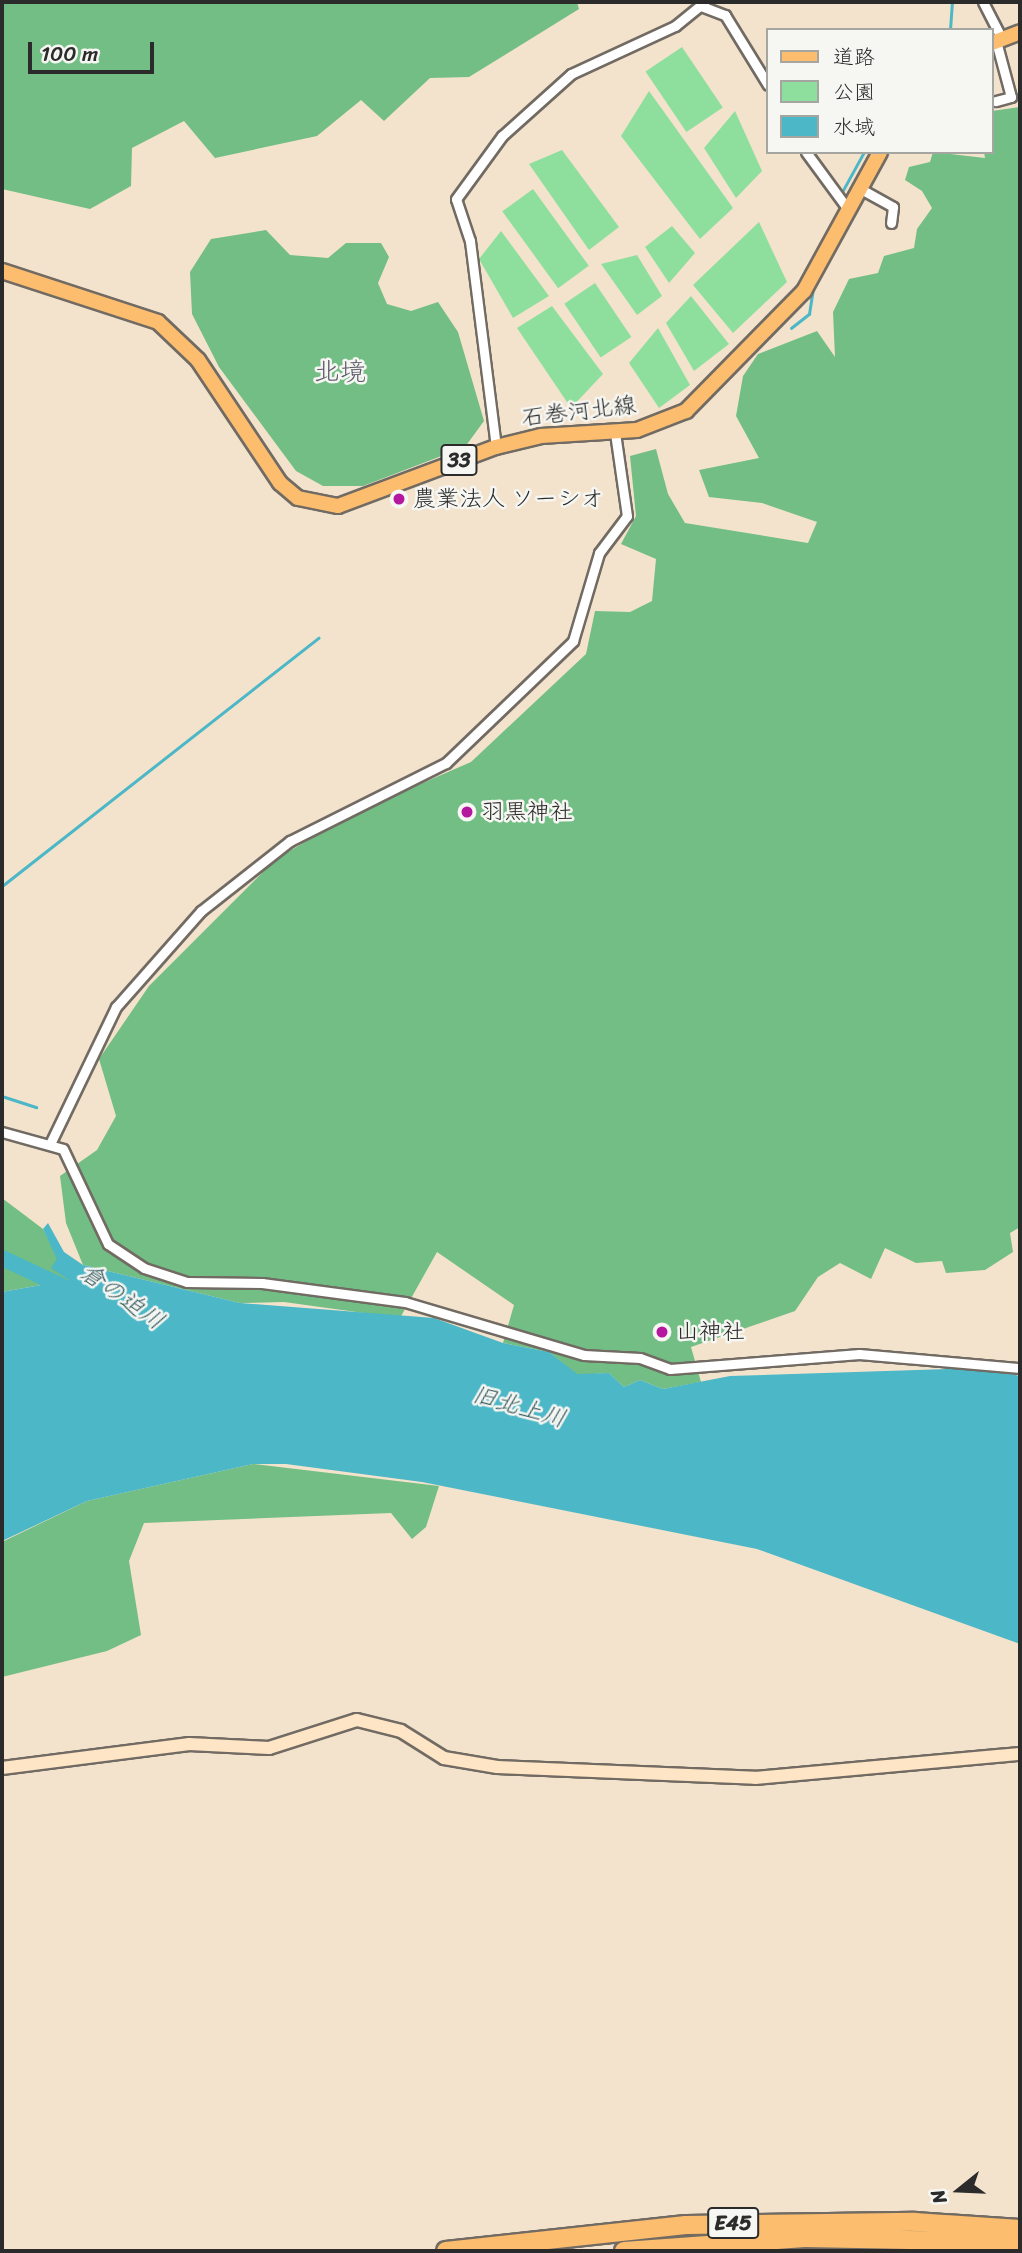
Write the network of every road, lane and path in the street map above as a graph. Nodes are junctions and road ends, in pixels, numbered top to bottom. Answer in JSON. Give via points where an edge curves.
{"nodes":[{"id":1,"x":983,"y":2,"type":"edge"},
{"id":2,"x":703,"y":4,"type":"edge"},
{"id":3,"x":992,"y":28,"type":"edge"},
{"id":4,"x":1020,"y":32,"type":"edge"},
{"id":5,"x":997,"y":41,"type":"edge"},
{"id":6,"x":766,"y":82,"type":"edge"},
{"id":7,"x":996,"y":101,"type":"dead end"},
{"id":8,"x":807,"y":154,"type":"edge"},
{"id":9,"x":879,"y":154,"type":"edge"},
{"id":10,"x":859,"y":188,"type":"junction"},
{"id":11,"x":847,"y":208,"type":"junction"},
{"id":12,"x":891,"y":223,"type":"dead end"},
{"id":13,"x":2,"y":271,"type":"edge"},
{"id":14,"x":615,"y":433,"type":"junction"},
{"id":15,"x":496,"y":447,"type":"junction"},
{"id":16,"x":2,"y":1132,"type":"edge"},
{"id":17,"x":50,"y":1144,"type":"junction"},
{"id":18,"x":1020,"y":1368,"type":"edge"},
{"id":19,"x":1020,"y":1755,"type":"edge"},
{"id":20,"x":2,"y":1768,"type":"edge"},
{"id":21,"x":1020,"y":2228,"type":"edge"},
{"id":22,"x":1020,"y":2242,"type":"edge"},
{"id":23,"x":446,"y":2251,"type":"edge"},
{"id":24,"x":624,"y":2251,"type":"edge"}],
"edges":[{"from":1,"to":3,"type":"street"},
{"from":2,"to":6,"type":"street","via":[[725,15]]},
{"from":2,"to":15,"type":"street","via":[[675,26],[571,74],[502,136],[456,199],[470,241]]},
{"from":4,"to":5,"type":"main road"},
{"from":5,"to":7,"type":"street","via":[[1010,97]]},
{"from":8,"to":11,"type":"street"},
{"from":9,"to":10,"type":"main road","name":"石巻河北線","number":"33"},
{"from":10,"to":11,"type":"main road","name":"石巻河北線","number":"33"},
{"from":10,"to":12,"type":"street","via":[[893,206]]},
{"from":11,"to":14,"type":"main road","name":"石巻河北線","number":"33","via":[[804,291],[725,378],[670,420]]},
{"from":13,"to":15,"type":"main road","name":"石巻河北線","number":"33","via":[[158,322],[198,359],[267,466],[298,498],[350,503]]},
{"from":14,"to":15,"type":"main road","name":"石巻河北線","number":"33","via":[[541,436]]},
{"from":14,"to":17,"type":"street","via":[[627,516],[599,552],[573,642],[446,763],[290,841],[201,911],[116,1007]]},
{"from":16,"to":17,"type":"street"},
{"from":17,"to":18,"type":"street","via":[[73,1160],[86,1205],[108,1244],[144,1268],[175,1279],[405,1302],[584,1355],[640,1358],[670,1369],[859,1354]]},
{"from":19,"to":20,"type":"street","via":[[755,1778],[497,1767],[444,1758],[401,1731],[357,1720],[269,1748],[189,1744]]},
{"from":21,"to":23,"type":"highway","number":"E45","via":[[915,2222],[686,2225]]},
{"from":22,"to":24,"type":"highway","number":"E45","via":[[805,2238]]}]}
